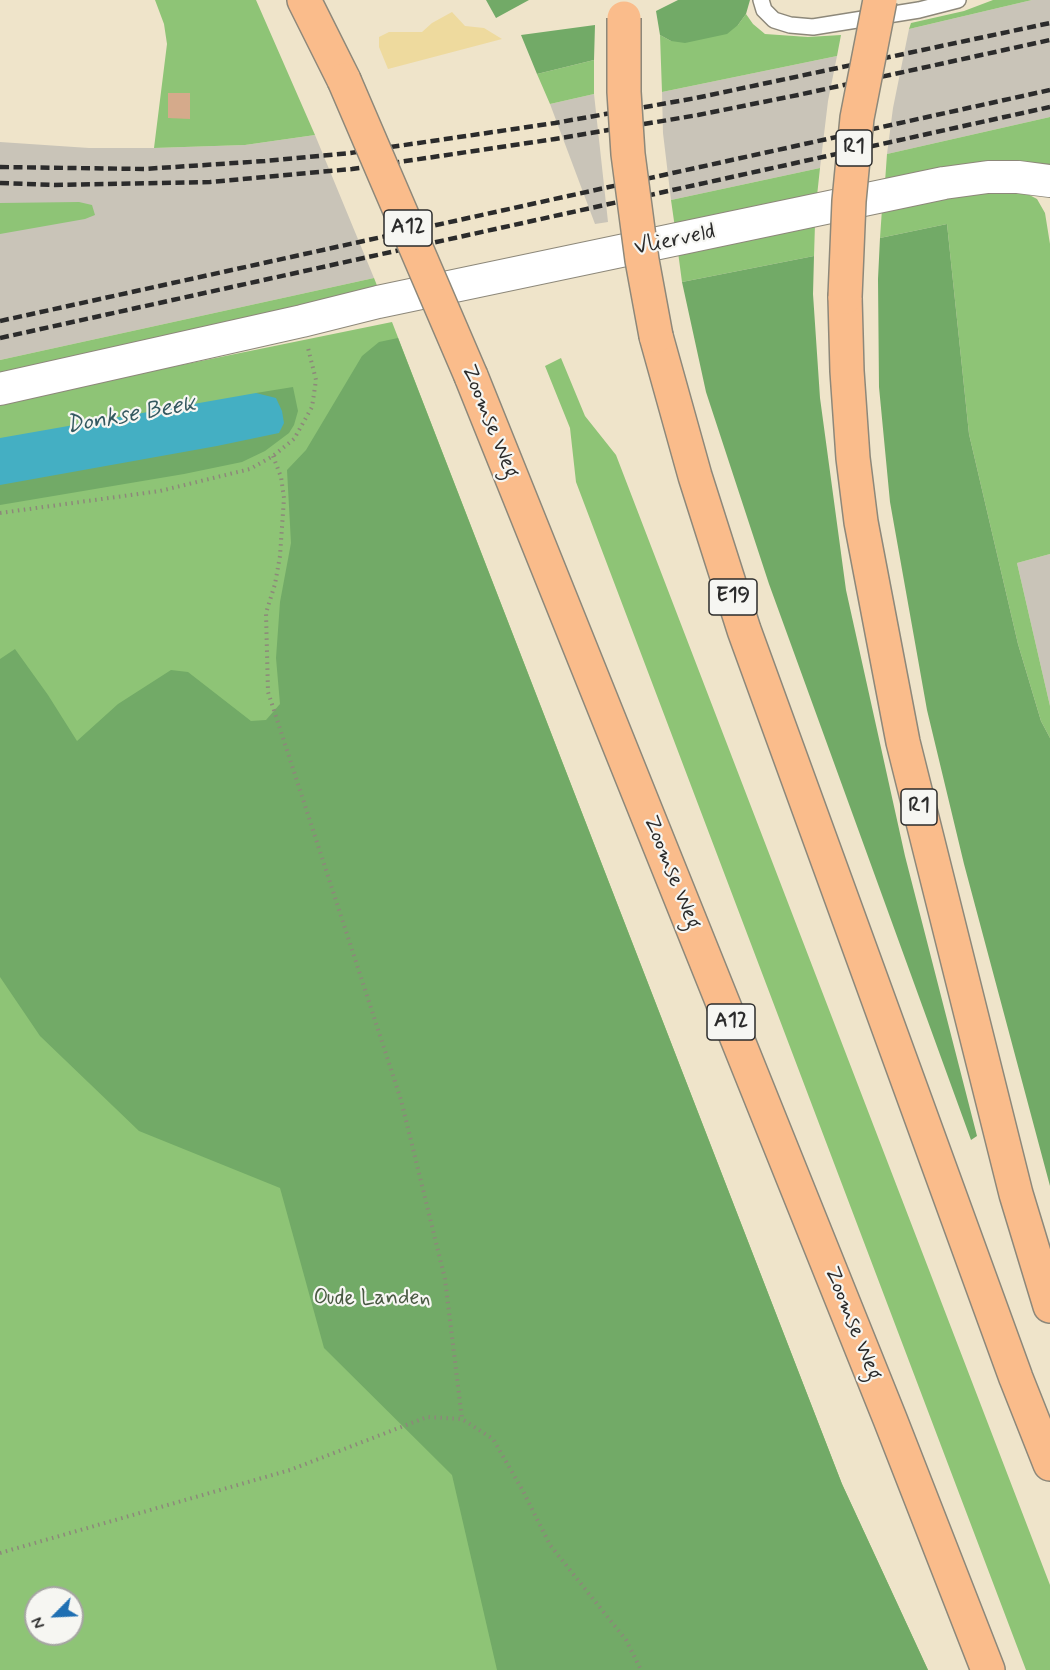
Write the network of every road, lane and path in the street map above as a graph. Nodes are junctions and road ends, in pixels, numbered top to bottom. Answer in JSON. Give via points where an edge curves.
{"nodes":[{"id":1,"x":304,"y":0,"type":"edge"},
{"id":2,"x":761,"y":0,"type":"edge"},
{"id":3,"x":880,"y":0,"type":"edge"},
{"id":4,"x":958,"y":0,"type":"edge"},
{"id":5,"x":625,"y":9,"type":"edge"},
{"id":6,"x":1050,"y":181,"type":"edge"},
{"id":7,"x":302,"y":321,"type":"junction"},
{"id":8,"x":0,"y":388,"type":"edge"},
{"id":9,"x":273,"y":456,"type":"junction"},
{"id":10,"x":0,"y":513,"type":"edge"},
{"id":11,"x":1050,"y":1305,"type":"edge"},
{"id":12,"x":462,"y":1419,"type":"junction"},
{"id":13,"x":1050,"y":1464,"type":"edge"},
{"id":14,"x":0,"y":1553,"type":"edge"},
{"id":15,"x":640,"y":1670,"type":"edge"},
{"id":16,"x":988,"y":1670,"type":"edge"}],
"edges":[{"from":1,"to":16,"type":"highway","name":"Zoomse Weg","number":"A12","bridge":true,"via":[[344,80],[471,376]]},
{"from":2,"to":4,"type":"lane","via":[[774,20],[813,27]]},
{"from":3,"to":11,"type":"highway","number":"R1","bridge":true,"via":[[857,118],[845,297],[847,371],[861,522],[903,742],[1016,1194]]},
{"from":5,"to":13,"type":"highway","number":"E19","bridge":true,"via":[[628,154],[642,260],[656,336],[716,548]]},
{"from":6,"to":7,"type":"street","name":"Vlierveld","via":[[1008,177],[952,181]]},
{"from":7,"to":8,"type":"street","name":"Vlierveld"},
{"from":7,"to":9,"type":"path","via":[[316,380],[312,407],[294,439]]},
{"from":9,"to":10,"type":"path","via":[[250,468],[160,491]]},
{"from":9,"to":12,"type":"path","via":[[284,498],[275,584],[266,613],[268,692],[401,1100],[445,1279]]},
{"from":12,"to":14,"type":"path","via":[[427,1417],[290,1470]]},
{"from":12,"to":15,"type":"path","via":[[493,1439],[550,1545],[626,1640]]}]}
